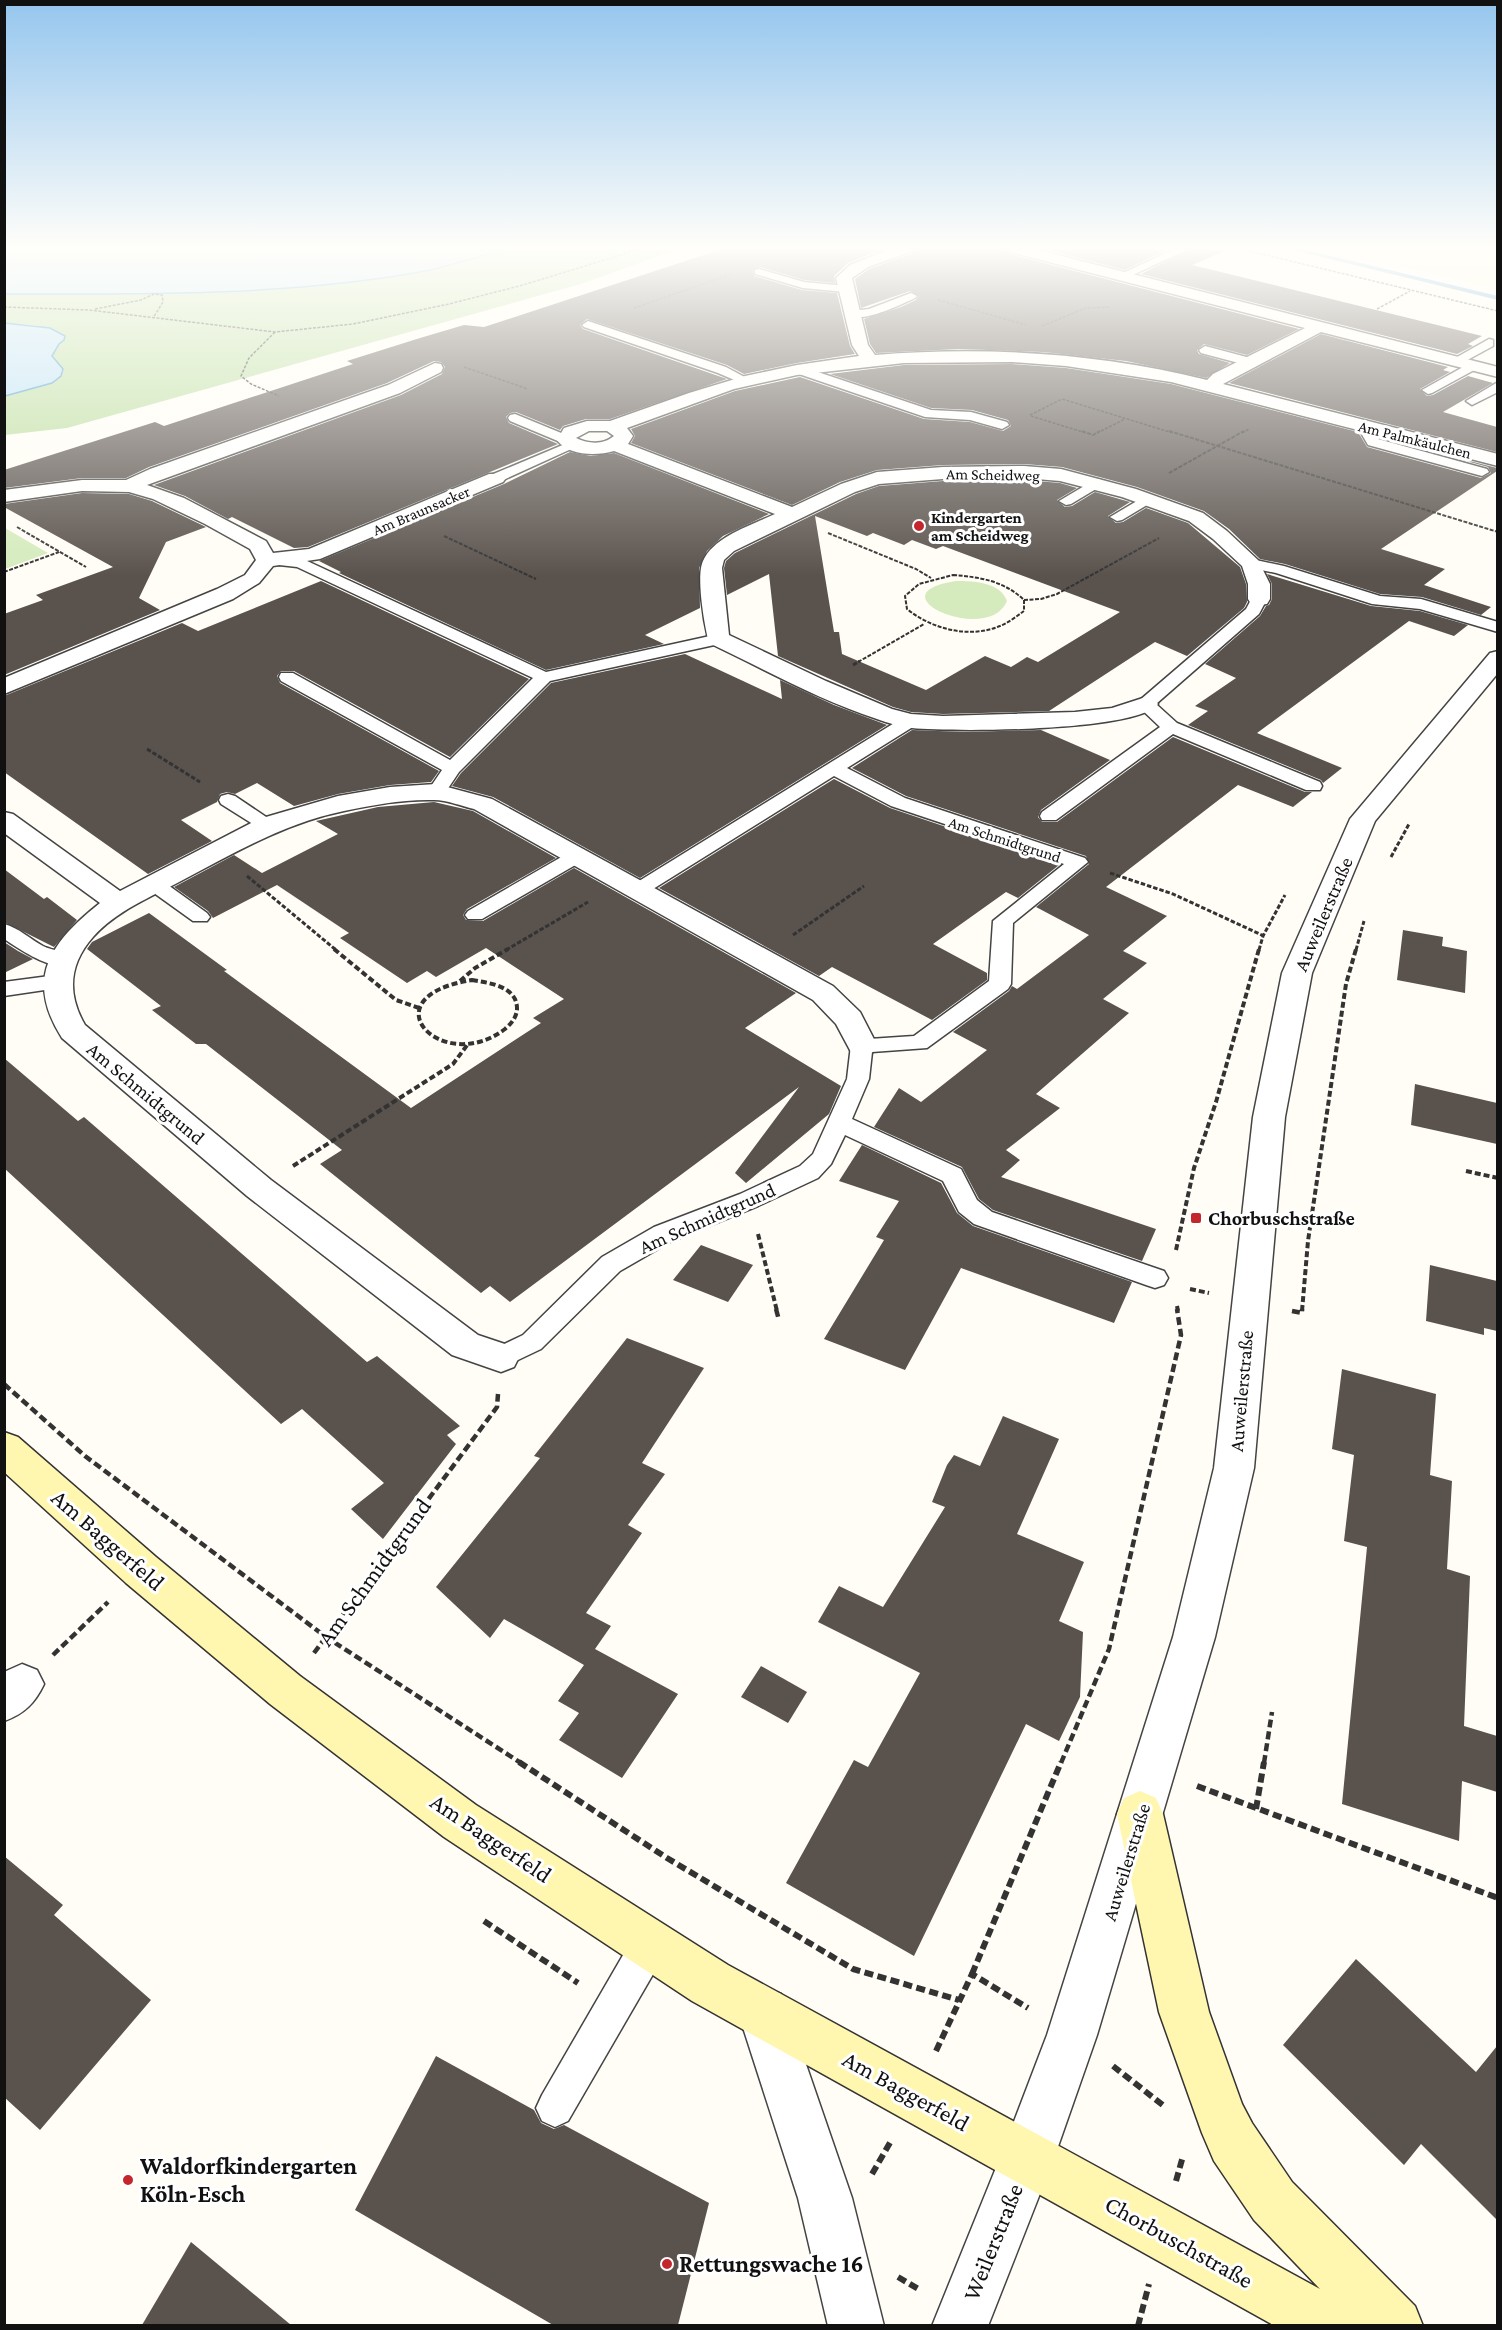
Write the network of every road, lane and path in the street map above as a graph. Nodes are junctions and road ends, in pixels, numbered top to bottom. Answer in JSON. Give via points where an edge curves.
{"nodes":[{"id":1,"x":250,"y":358,"type":"edge"},
{"id":2,"x":685,"y":358,"type":"edge"},
{"id":3,"x":870,"y":358,"type":"edge"},
{"id":4,"x":945,"y":358,"type":"edge"},
{"id":5,"x":975,"y":358,"type":"edge"},
{"id":6,"x":1234,"y":358,"type":"edge"},
{"id":7,"x":1258,"y":358,"type":"edge"},
{"id":8,"x":1443,"y":358,"type":"edge"},
{"id":9,"x":1462,"y":358,"type":"edge"},
{"id":10,"x":872,"y":361,"type":"junction"},
{"id":11,"x":1456,"y":361,"type":"junction"},
{"id":12,"x":1250,"y":362,"type":"junction"},
{"id":13,"x":1472,"y":366,"type":"junction"},
{"id":14,"x":435,"y":368,"type":"dead end"},
{"id":15,"x":800,"y":370,"type":"junction"},
{"id":16,"x":1497,"y":372,"type":"edge"},
{"id":17,"x":746,"y":381,"type":"junction"},
{"id":18,"x":256,"y":386,"type":"dead end"},
{"id":19,"x":1211,"y":386,"type":"junction"},
{"id":20,"x":1497,"y":386,"type":"edge"},
{"id":21,"x":1428,"y":390,"type":"dead end"},
{"id":22,"x":1472,"y":401,"type":"dead end"},
{"id":23,"x":1290,"y":407,"type":"junction"},
{"id":24,"x":1029,"y":415,"type":"junction"},
{"id":25,"x":515,"y":418,"type":"dead end"},
{"id":26,"x":1125,"y":419,"type":"junction"},
{"id":27,"x":1002,"y":425,"type":"joint"},
{"id":28,"x":1364,"y":426,"type":"junction"},
{"id":29,"x":613,"y":436,"type":"junction"},
{"id":30,"x":570,"y":442,"type":"junction"},
{"id":31,"x":1217,"y":446,"type":"junction"},
{"id":32,"x":1497,"y":460,"type":"edge"},
{"id":33,"x":1482,"y":472,"type":"dead end"},
{"id":34,"x":496,"y":478,"type":"joint"},
{"id":35,"x":1096,"y":483,"type":"junction"},
{"id":36,"x":128,"y":486,"type":"junction"},
{"id":37,"x":10,"y":496,"type":"edge"},
{"id":38,"x":1138,"y":496,"type":"junction"},
{"id":39,"x":1066,"y":501,"type":"dead end"},
{"id":40,"x":789,"y":515,"type":"junction"},
{"id":41,"x":402,"y":517,"type":"junction"},
{"id":42,"x":1117,"y":517,"type":"dead end"},
{"id":43,"x":1196,"y":517,"type":"junction"},
{"id":44,"x":1497,"y":532,"type":"edge"},
{"id":45,"x":59,"y":552,"type":"junction"},
{"id":46,"x":266,"y":560,"type":"junction"},
{"id":47,"x":1251,"y":564,"type":"junction"},
{"id":48,"x":86,"y":567,"type":"dead end"},
{"id":49,"x":4,"y":572,"type":"edge"},
{"id":50,"x":932,"y":578,"type":"junction"},
{"id":51,"x":536,"y":579,"type":"dead end"},
{"id":52,"x":1259,"y":599,"type":"joint"},
{"id":53,"x":1024,"y":600,"type":"junction"},
{"id":54,"x":925,"y":623,"type":"junction"},
{"id":55,"x":1497,"y":627,"type":"edge"},
{"id":56,"x":719,"y":639,"type":"junction"},
{"id":57,"x":1497,"y":658,"type":"edge"},
{"id":58,"x":287,"y":677,"type":"dead end"},
{"id":59,"x":544,"y":677,"type":"junction"},
{"id":60,"x":818,"y":686,"type":"junction"},
{"id":61,"x":4,"y":687,"type":"edge"},
{"id":62,"x":1146,"y":704,"type":"junction"},
{"id":63,"x":910,"y":721,"type":"junction"},
{"id":64,"x":1171,"y":727,"type":"junction"},
{"id":65,"x":147,"y":749,"type":"dead end"},
{"id":66,"x":834,"y":769,"type":"junction"},
{"id":67,"x":444,"y":780,"type":"junction"},
{"id":68,"x":1313,"y":786,"type":"dead end"},
{"id":69,"x":228,"y":800,"type":"joint"},
{"id":70,"x":1414,"y":815,"type":"dead end"},
{"id":71,"x":1049,"y":816,"type":"dead end"},
{"id":72,"x":4,"y":820,"type":"edge"},
{"id":73,"x":268,"y":825,"type":"junction"},
{"id":74,"x":217,"y":850,"type":"junction"},
{"id":75,"x":577,"y":856,"type":"junction"},
{"id":76,"x":1078,"y":862,"type":"junction"},
{"id":77,"x":1385,"y":867,"type":"dead end"},
{"id":78,"x":154,"y":884,"type":"junction"},
{"id":79,"x":631,"y":886,"type":"junction"},
{"id":80,"x":864,"y":886,"type":"dead end"},
{"id":81,"x":1286,"y":894,"type":"dead end"},
{"id":82,"x":118,"y":903,"type":"junction"},
{"id":83,"x":475,"y":915,"type":"dead end"},
{"id":84,"x":200,"y":917,"type":"dead end"},
{"id":85,"x":1365,"y":920,"type":"dead end"},
{"id":86,"x":4,"y":930,"type":"edge"},
{"id":87,"x":1263,"y":936,"type":"junction"},
{"id":88,"x":1306,"y":953,"type":"junction"},
{"id":89,"x":760,"y":957,"type":"junction"},
{"id":90,"x":60,"y":971,"type":"junction"},
{"id":91,"x":459,"y":982,"type":"junction"},
{"id":92,"x":4,"y":989,"type":"edge"},
{"id":93,"x":419,"y":1008,"type":"junction"},
{"id":94,"x":468,"y":1043,"type":"junction"},
{"id":95,"x":862,"y":1045,"type":"junction"},
{"id":96,"x":840,"y":1123,"type":"junction"},
{"id":97,"x":1466,"y":1171,"type":"dead end"},
{"id":98,"x":1497,"y":1178,"type":"edge"},
{"id":99,"x":259,"y":1188,"type":"junction"},
{"id":100,"x":749,"y":1200,"type":"junction"},
{"id":101,"x":1165,"y":1281,"type":"junction"},
{"id":102,"x":1249,"y":1302,"type":"junction"},
{"id":103,"x":779,"y":1320,"type":"dead end"},
{"id":104,"x":501,"y":1358,"type":"junction"},
{"id":105,"x":4,"y":1384,"type":"edge"},
{"id":106,"x":4,"y":1448,"type":"edge"},
{"id":107,"x":141,"y":1570,"type":"junction"},
{"id":108,"x":326,"y":1637,"type":"junction"},
{"id":109,"x":285,"y":1690,"type":"junction"},
{"id":110,"x":13,"y":1693,"type":"edge"},
{"id":111,"x":1272,"y":1712,"type":"dead end"},
{"id":112,"x":1147,"y":1792,"type":"junction"},
{"id":113,"x":1256,"y":1809,"type":"junction"},
{"id":114,"x":1497,"y":1898,"type":"edge"},
{"id":115,"x":484,"y":1921,"type":"dead end"},
{"id":116,"x":650,"y":1944,"type":"junction"},
{"id":117,"x":972,"y":1974,"type":"dead end"},
{"id":118,"x":959,"y":2000,"type":"dead end"},
{"id":119,"x":614,"y":2006,"type":"junction"},
{"id":120,"x":763,"y":2012,"type":"junction"},
{"id":121,"x":555,"y":2108,"type":"dead end"},
{"id":122,"x":1027,"y":2158,"type":"junction"},
{"id":123,"x":856,"y":2325,"type":"edge"},
{"id":124,"x":960,"y":2325,"type":"edge"},
{"id":125,"x":1332,"y":2325,"type":"edge"},
{"id":126,"x":1395,"y":2325,"type":"edge"}],
"edges":[{"from":1,"to":18,"type":"path","via":[[241,368],[241,376]]},
{"from":2,"to":17,"type":"lane"},
{"from":3,"to":10,"type":"street"},
{"from":4,"to":10,"type":"street","name":"Am Palmkäulchen"},
{"from":5,"to":19,"type":"street","name":"Am Palmkäulchen","via":[[1136,371]]},
{"from":6,"to":12,"type":"lane"},
{"from":7,"to":12,"type":"street"},
{"from":8,"to":11,"type":"street"},
{"from":9,"to":11,"type":"lane"},
{"from":10,"to":15,"type":"street","name":"Am Palmkäulchen"},
{"from":11,"to":13,"type":"street"},
{"from":12,"to":19,"type":"street"},
{"from":13,"to":16,"type":"street"},
{"from":13,"to":21,"type":"lane"},
{"from":14,"to":36,"type":"street","via":[[394,389]]},
{"from":15,"to":17,"type":"street","name":"Am Palmkäulchen"},
{"from":15,"to":27,"type":"lane","via":[[930,414],[971,416]]},
{"from":17,"to":29,"type":"street","name":"Am Palmkäulchen","via":[[699,394]]},
{"from":19,"to":23,"type":"street","name":"Am Palmkäulchen"},
{"from":20,"to":22,"type":"lane"},
{"from":23,"to":28,"type":"street","name":"Am Palmkäulchen"},
{"from":23,"to":31,"type":"path"},
{"from":24,"to":26,"type":"path","via":[[1062,399]]},
{"from":24,"to":26,"type":"path","via":[[1093,435]]},
{"from":24,"to":27,"type":"path"},
{"from":25,"to":30,"type":"lane"},
{"from":26,"to":31,"type":"path"},
{"from":28,"to":32,"type":"street","name":"Am Palmkäulchen"},
{"from":28,"to":33,"type":"lane","via":[[1373,442]]},
{"from":29,"to":30,"type":"street","name":"Am Palmkäulchen","via":[[594,448]]},
{"from":29,"to":40,"type":"street"},
{"from":30,"to":34,"type":"lane","name":"Am Braunsacker"},
{"from":31,"to":38,"type":"path"},
{"from":31,"to":44,"type":"path"},
{"from":34,"to":41,"type":"street","name":"Am Braunsacker"},
{"from":35,"to":38,"type":"street","name":"Am Scheidweg"},
{"from":35,"to":39,"type":"lane"},
{"from":35,"to":40,"type":"street","name":"Am Scheidweg","via":[[1024,472],[904,475],[877,478],[848,488]]},
{"from":36,"to":37,"type":"street"},
{"from":36,"to":46,"type":"street","via":[[151,491],[259,545]]},
{"from":37,"to":45,"type":"path","via":[[10,524]]},
{"from":38,"to":42,"type":"lane"},
{"from":38,"to":43,"type":"street","name":"Am Scheidweg"},
{"from":40,"to":50,"type":"path"},
{"from":40,"to":56,"type":"street","name":"Am Scheidweg","via":[[737,540],[712,562]]},
{"from":41,"to":46,"type":"street","name":"Am Braunsacker","via":[[313,555]]},
{"from":41,"to":51,"type":"path"},
{"from":43,"to":47,"type":"street","name":"Am Scheidweg"},
{"from":43,"to":53,"type":"path","via":[[1057,594]]},
{"from":45,"to":48,"type":"path"},
{"from":45,"to":49,"type":"path"},
{"from":46,"to":59,"type":"lane","via":[[300,563]]},
{"from":46,"to":61,"type":"street","via":[[252,579],[225,594]]},
{"from":47,"to":52,"type":"street","via":[[1259,584]]},
{"from":47,"to":55,"type":"lane","via":[[1279,569],[1378,601],[1421,604]]},
{"from":50,"to":53,"type":"path","via":[[976,576],[1015,590]]},
{"from":50,"to":54,"type":"path","via":[[912,587],[903,599],[912,616]]},
{"from":52,"to":62,"type":"lane","via":[[1254,610]]},
{"from":53,"to":54,"type":"path","via":[[1024,611],[1014,622],[996,629],[972,632]]},
{"from":54,"to":60,"type":"path"},
{"from":56,"to":59,"type":"lane"},
{"from":56,"to":60,"type":"street"},
{"from":57,"to":88,"type":"street","name":"Auweilerstraße","via":[[1363,819]]},
{"from":58,"to":67,"type":"lane"},
{"from":59,"to":67,"type":"lane"},
{"from":60,"to":63,"type":"street"},
{"from":62,"to":63,"type":"street","via":[[1116,715],[1075,719]]},
{"from":62,"to":64,"type":"lane"},
{"from":63,"to":66,"type":"lane"},
{"from":64,"to":68,"type":"lane"},
{"from":64,"to":71,"type":"lane"},
{"from":65,"to":69,"type":"path"},
{"from":66,"to":76,"type":"lane","name":"Am Schmidtgrund","via":[[907,806]]},
{"from":66,"to":79,"type":"lane"},
{"from":67,"to":73,"type":"street","via":[[338,804]]},
{"from":67,"to":75,"type":"street"},
{"from":69,"to":73,"type":"lane"},
{"from":70,"to":77,"type":"path"},
{"from":72,"to":82,"type":"street"},
{"from":73,"to":74,"type":"street"},
{"from":74,"to":78,"type":"street"},
{"from":74,"to":93,"type":"path","via":[[396,1000]]},
{"from":75,"to":79,"type":"street"},
{"from":75,"to":83,"type":"lane"},
{"from":76,"to":87,"type":"path","name":"Am Schmidtgrund","via":[[1173,894]]},
{"from":76,"to":95,"type":"lane","name":"Am Schmidtgrund","via":[[1003,921],[1000,984],[919,1043]]},
{"from":78,"to":82,"type":"street"},
{"from":78,"to":84,"type":"lane"},
{"from":79,"to":89,"type":"street"},
{"from":79,"to":91,"type":"path","via":[[475,968]]},
{"from":80,"to":89,"type":"path"},
{"from":81,"to":87,"type":"path"},
{"from":82,"to":90,"type":"street","via":[[83,931]]},
{"from":85,"to":102,"type":"path","via":[[1346,984],[1308,1241],[1302,1313]]},
{"from":86,"to":90,"type":"lane"},
{"from":87,"to":88,"type":"path","name":"Am Schmidtgrund"},
{"from":87,"to":101,"type":"path"},
{"from":88,"to":102,"type":"street","name":"Auweilerstraße","via":[[1297,973],[1269,1117]]},
{"from":89,"to":95,"type":"street","via":[[824,993],[849,1019]]},
{"from":90,"to":92,"type":"lane"},
{"from":90,"to":99,"type":"street","name":"Am Schmidtgrund","via":[[62,1011],[73,1030]]},
{"from":91,"to":93,"type":"path","via":[[443,986]]},
{"from":91,"to":94,"type":"path","via":[[488,982],[506,989],[515,998],[518,1009],[507,1029]]},
{"from":93,"to":94,"type":"path","via":[[422,1028],[432,1036],[450,1043]]},
{"from":94,"to":99,"type":"path","via":[[453,1064]]},
{"from":95,"to":96,"type":"lane","name":"Am Schmidtgrund","via":[[858,1079]]},
{"from":96,"to":100,"type":"lane","name":"Am Schmidtgrund","via":[[823,1158],[809,1172]]},
{"from":96,"to":101,"type":"lane","via":[[952,1175],[968,1206],[984,1218]]},
{"from":97,"to":98,"type":"path"},
{"from":99,"to":104,"type":"street","name":"Am Schmidtgrund","via":[[465,1345]]},
{"from":100,"to":103,"type":"path"},
{"from":100,"to":104,"type":"lane","name":"Am Schmidtgrund","via":[[663,1234],[610,1264],[532,1342]]},
{"from":101,"to":102,"type":"path"},
{"from":101,"to":117,"type":"path","via":[[1181,1335],[1109,1649]]},
{"from":102,"to":112,"type":"street","name":"Auweilerstraße","via":[[1234,1468],[1194,1637]]},
{"from":104,"to":108,"type":"path","name":"Am Schmidtgrund","via":[[497,1407]]},
{"from":105,"to":108,"type":"path","via":[[85,1456]]},
{"from":106,"to":107,"type":"main road","name":"Am Baggerfeld"},
{"from":107,"to":109,"type":"main road","name":"Am Baggerfeld"},
{"from":107,"to":110,"type":"path"},
{"from":108,"to":109,"type":"path","name":"Am Schmidtgrund"},
{"from":108,"to":118,"type":"path","via":[[667,1858],[853,1969]]},
{"from":109,"to":116,"type":"main road","name":"Am Baggerfeld","via":[[460,1821]]},
{"from":111,"to":113,"type":"path"},
{"from":112,"to":113,"type":"path"},
{"from":112,"to":122,"type":"street","name":"Auweilerstraße","via":[[1072,2035]]},
{"from":112,"to":126,"type":"main road","via":[[1184,2012],[1220,2115],[1233,2142],[1273,2201]]},
{"from":113,"to":114,"type":"path"},
{"from":115,"to":119,"type":"path"},
{"from":116,"to":119,"type":"lane"},
{"from":116,"to":120,"type":"main road","name":"Am Baggerfeld"},
{"from":119,"to":121,"type":"lane"},
{"from":120,"to":122,"type":"main road","name":"Am Baggerfeld"},
{"from":120,"to":123,"type":"street","via":[[825,2198]]},
{"from":122,"to":124,"type":"street","name":"Weilerstraße"},
{"from":122,"to":125,"type":"main road","name":"Chorbuschstraße"}]}
